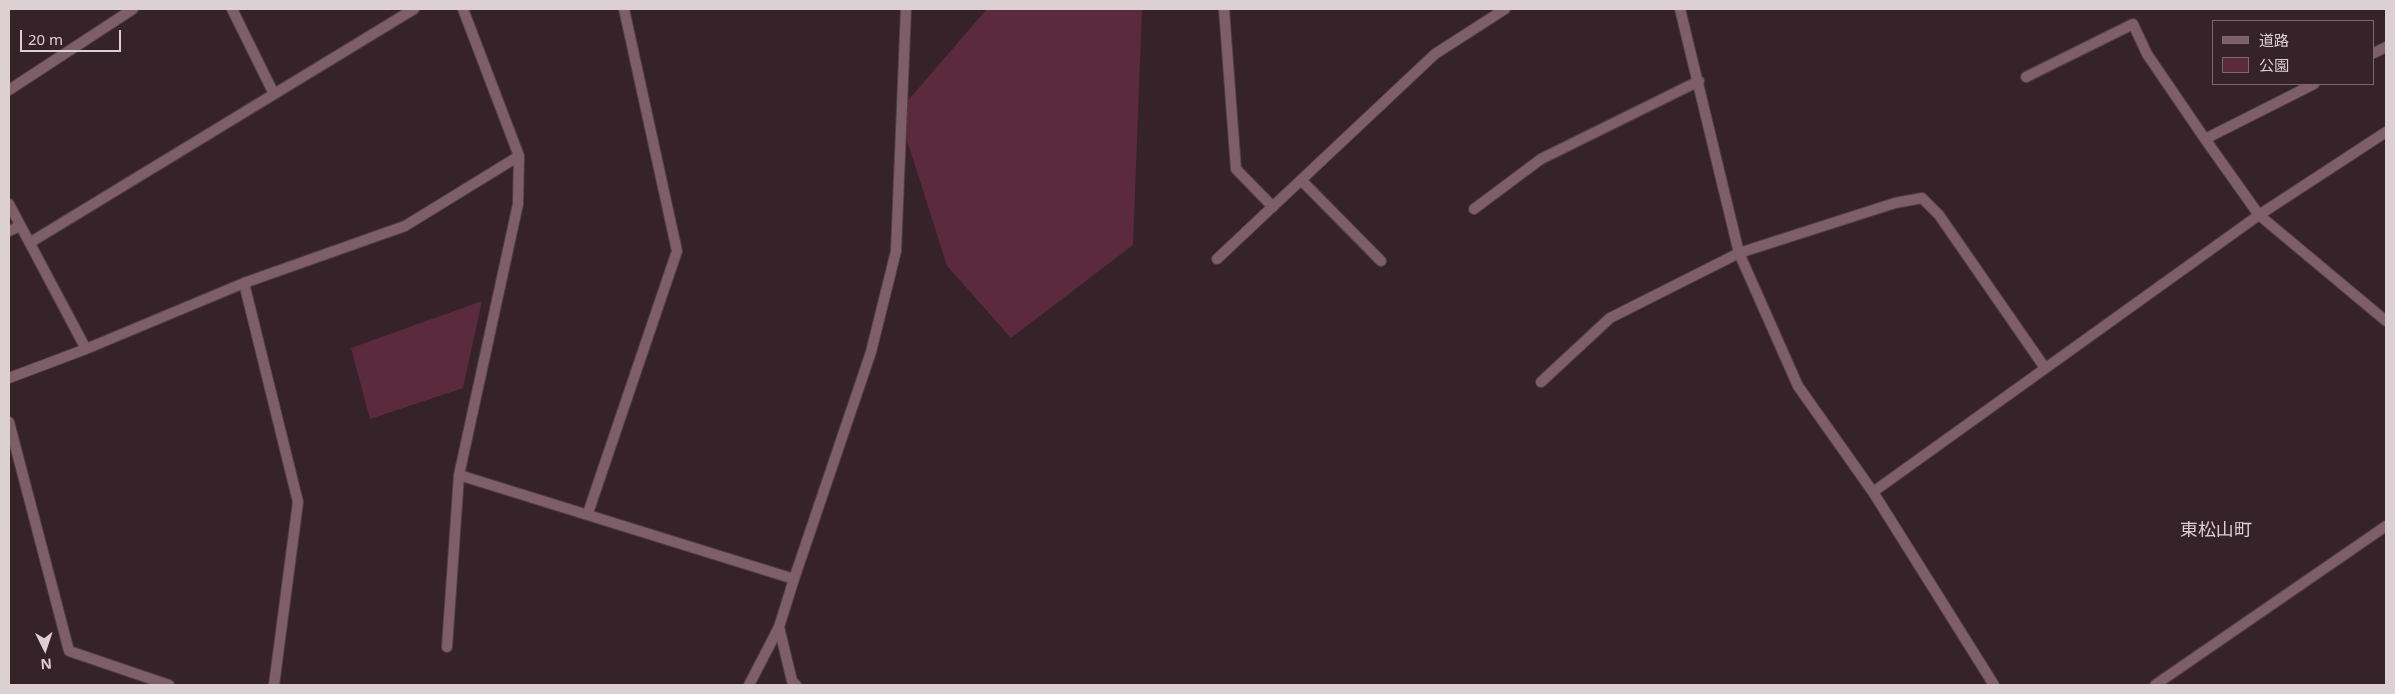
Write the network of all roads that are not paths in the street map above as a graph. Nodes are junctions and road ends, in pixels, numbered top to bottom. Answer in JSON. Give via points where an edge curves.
{"nodes":[{"id":1,"x":133,"y":9,"type":"edge"},
{"id":2,"x":232,"y":9,"type":"edge"},
{"id":3,"x":414,"y":9,"type":"edge"},
{"id":4,"x":463,"y":9,"type":"edge"},
{"id":5,"x":624,"y":9,"type":"edge"},
{"id":6,"x":906,"y":9,"type":"edge"},
{"id":7,"x":1224,"y":9,"type":"edge"},
{"id":8,"x":1505,"y":9,"type":"edge"},
{"id":9,"x":1680,"y":9,"type":"edge"},
{"id":10,"x":2386,"y":46,"type":"edge"},
{"id":11,"x":2375,"y":52,"type":"edge"},
{"id":12,"x":2026,"y":77,"type":"dead end"},
{"id":13,"x":1699,"y":81,"type":"junction"},
{"id":14,"x":2312,"y":85,"type":"edge"},
{"id":15,"x":9,"y":90,"type":"edge"},
{"id":16,"x":274,"y":94,"type":"junction"},
{"id":17,"x":2386,"y":132,"type":"edge"},
{"id":18,"x":2205,"y":139,"type":"junction"},
{"id":19,"x":519,"y":156,"type":"junction"},
{"id":20,"x":1301,"y":180,"type":"junction"},
{"id":21,"x":9,"y":204,"type":"edge"},
{"id":22,"x":1273,"y":207,"type":"junction"},
{"id":23,"x":1474,"y":209,"type":"dead end"},
{"id":24,"x":2259,"y":215,"type":"junction"},
{"id":25,"x":20,"y":226,"type":"junction"},
{"id":26,"x":9,"y":231,"type":"edge"},
{"id":27,"x":31,"y":242,"type":"junction"},
{"id":28,"x":1739,"y":253,"type":"junction"},
{"id":29,"x":1218,"y":259,"type":"dead end"},
{"id":30,"x":1381,"y":261,"type":"dead end"},
{"id":31,"x":244,"y":283,"type":"junction"},
{"id":32,"x":2386,"y":320,"type":"edge"},
{"id":33,"x":86,"y":349,"type":"junction"},
{"id":34,"x":2045,"y":368,"type":"junction"},
{"id":35,"x":9,"y":378,"type":"edge"},
{"id":36,"x":1541,"y":382,"type":"dead end"},
{"id":37,"x":9,"y":422,"type":"edge"},
{"id":38,"x":459,"y":475,"type":"junction"},
{"id":39,"x":1873,"y":492,"type":"junction"},
{"id":40,"x":588,"y":513,"type":"junction"},
{"id":41,"x":2386,"y":526,"type":"edge"},
{"id":42,"x":794,"y":579,"type":"junction"},
{"id":43,"x":779,"y":627,"type":"junction"},
{"id":44,"x":447,"y":647,"type":"dead end"},
{"id":45,"x":169,"y":685,"type":"edge"},
{"id":46,"x":274,"y":685,"type":"edge"},
{"id":47,"x":749,"y":685,"type":"edge"},
{"id":48,"x":796,"y":685,"type":"edge"},
{"id":49,"x":1994,"y":685,"type":"edge"},
{"id":50,"x":2155,"y":685,"type":"edge"}],
"edges":[{"from":1,"to":15,"type":"street"},
{"from":2,"to":16,"type":"street"},
{"from":3,"to":16,"type":"street"},
{"from":4,"to":19,"type":"street"},
{"from":5,"to":40,"type":"street","via":[[677,251]]},
{"from":6,"to":42,"type":"street","via":[[896,251],[872,352]]},
{"from":7,"to":22,"type":"street","via":[[1236,169]]},
{"from":8,"to":20,"type":"street","via":[[1435,54]]},
{"from":9,"to":13,"type":"street"},
{"from":10,"to":11,"type":"street"},
{"from":12,"to":18,"type":"street","via":[[2133,24],[2147,54]]},
{"from":13,"to":23,"type":"street","via":[[1541,159]]},
{"from":13,"to":28,"type":"street"},
{"from":14,"to":18,"type":"street"},
{"from":16,"to":27,"type":"street"},
{"from":17,"to":24,"type":"street"},
{"from":18,"to":24,"type":"street"},
{"from":19,"to":31,"type":"street","via":[[405,226]]},
{"from":19,"to":38,"type":"street","via":[[518,204]]},
{"from":20,"to":22,"type":"street"},
{"from":20,"to":30,"type":"street"},
{"from":21,"to":25,"type":"street"},
{"from":22,"to":29,"type":"street"},
{"from":24,"to":32,"type":"street"},
{"from":24,"to":34,"type":"street"},
{"from":25,"to":26,"type":"street"},
{"from":25,"to":27,"type":"street"},
{"from":27,"to":33,"type":"street"},
{"from":28,"to":34,"type":"street","via":[[1895,203],[1922,198],[1939,215]]},
{"from":28,"to":36,"type":"street","via":[[1610,318]]},
{"from":28,"to":39,"type":"street","via":[[1798,386]]},
{"from":31,"to":33,"type":"street"},
{"from":31,"to":46,"type":"street","via":[[298,502]]},
{"from":33,"to":35,"type":"street"},
{"from":34,"to":39,"type":"street"},
{"from":37,"to":45,"type":"street","via":[[69,651]]},
{"from":38,"to":40,"type":"street"},
{"from":38,"to":44,"type":"street"},
{"from":39,"to":49,"type":"street"},
{"from":40,"to":42,"type":"street"},
{"from":41,"to":50,"type":"street"},
{"from":42,"to":43,"type":"street"},
{"from":43,"to":47,"type":"street"},
{"from":43,"to":48,"type":"street","via":[[792,681]]}]}
